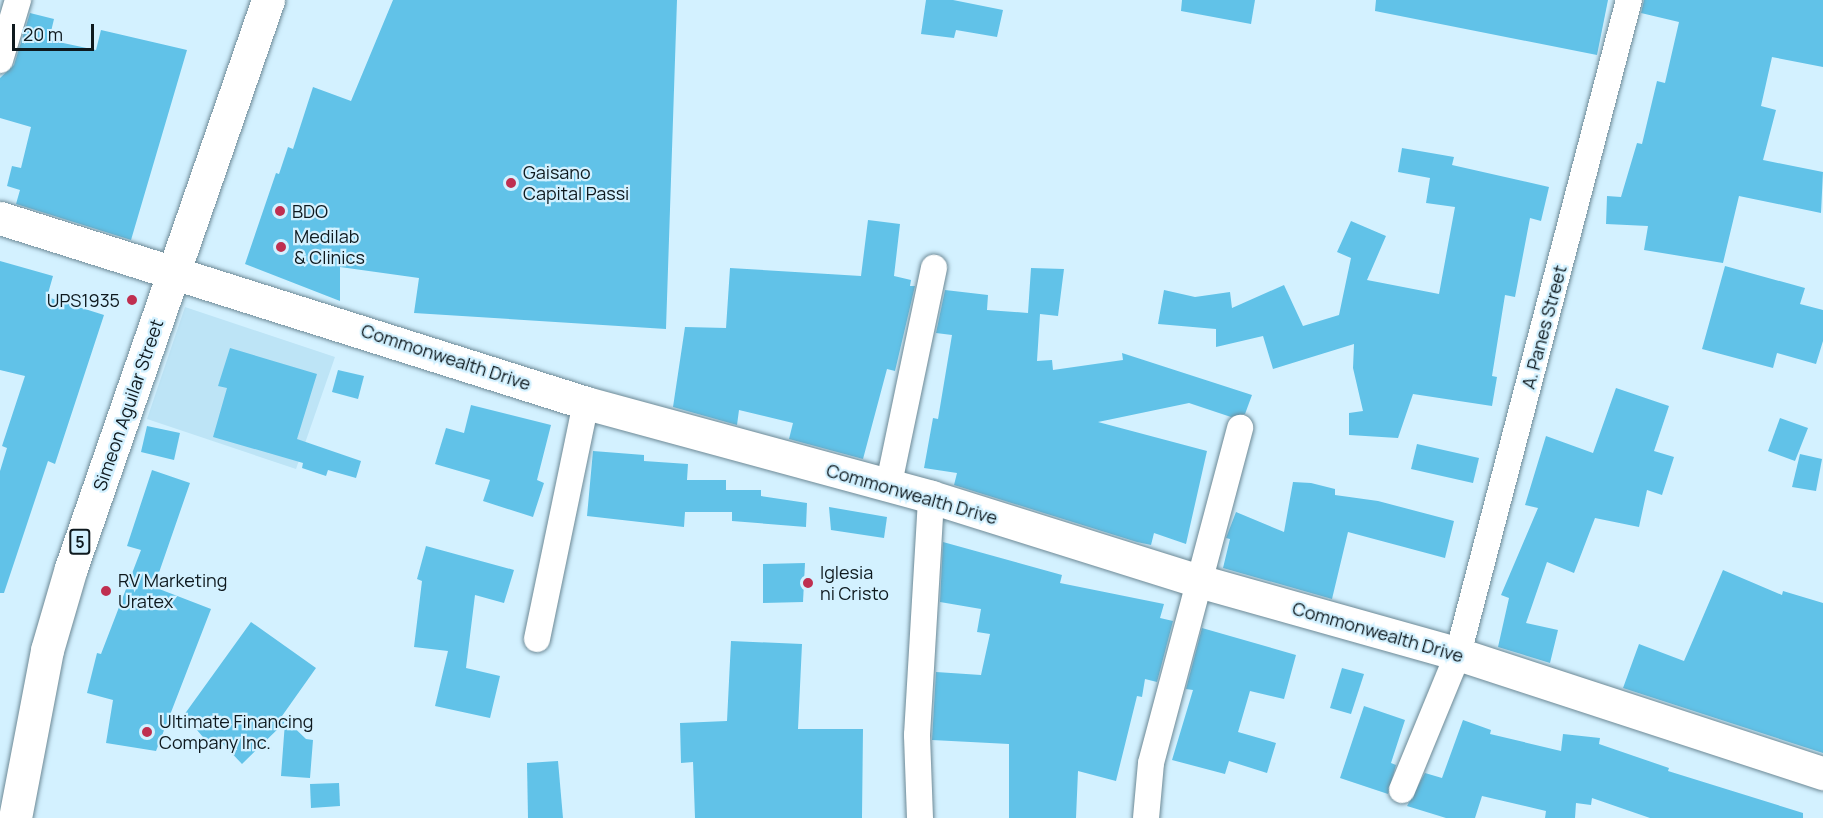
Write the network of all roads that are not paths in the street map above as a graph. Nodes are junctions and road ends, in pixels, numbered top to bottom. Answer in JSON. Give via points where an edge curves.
{"nodes":[{"id":1,"x":18,"y":0,"type":"edge"},
{"id":2,"x":268,"y":0,"type":"edge"},
{"id":3,"x":1629,"y":0,"type":"edge"},
{"id":4,"x":0,"y":60,"type":"edge"},
{"id":5,"x":0,"y":218,"type":"edge"},
{"id":6,"x":934,"y":268,"type":"dead end"},
{"id":7,"x":173,"y":274,"type":"junction"},
{"id":8,"x":586,"y":403,"type":"junction"},
{"id":9,"x":1240,"y":428,"type":"dead end"},
{"id":10,"x":888,"y":488,"type":"junction"},
{"id":11,"x":931,"y":497,"type":"junction"},
{"id":12,"x":1199,"y":581,"type":"junction"},
{"id":13,"x":537,"y":639,"type":"dead end"},
{"id":14,"x":1458,"y":654,"type":"junction"},
{"id":15,"x":1823,"y":773,"type":"edge"},
{"id":16,"x":1402,"y":790,"type":"dead end"},
{"id":17,"x":15,"y":818,"type":"edge"},
{"id":18,"x":920,"y":818,"type":"edge"},
{"id":19,"x":1146,"y":818,"type":"edge"}],
"edges":[{"from":1,"to":4,"type":"street"},
{"from":2,"to":7,"type":"main road","name":"Simeon Aguilar Street","number":"5"},
{"from":3,"to":14,"type":"street","name":"A. Panes Street"},
{"from":5,"to":7,"type":"main road","name":"Commonwealth Drive"},
{"from":6,"to":10,"type":"street"},
{"from":7,"to":8,"type":"main road","name":"Commonwealth Drive","via":[[388,338]]},
{"from":7,"to":17,"type":"main road","name":"Simeon Aguilar Street","number":"5","via":[[47,650]]},
{"from":8,"to":10,"type":"main road","name":"Commonwealth Drive"},
{"from":8,"to":13,"type":"street"},
{"from":9,"to":12,"type":"street"},
{"from":10,"to":11,"type":"main road","name":"Commonwealth Drive"},
{"from":11,"to":12,"type":"main road","name":"Commonwealth Drive"},
{"from":11,"to":18,"type":"street","via":[[917,735]]},
{"from":12,"to":14,"type":"main road","name":"Commonwealth Drive"},
{"from":12,"to":19,"type":"street","via":[[1151,763]]},
{"from":14,"to":15,"type":"main road","name":"Commonwealth Drive"},
{"from":14,"to":16,"type":"street","name":"A. Panes Street"}]}
